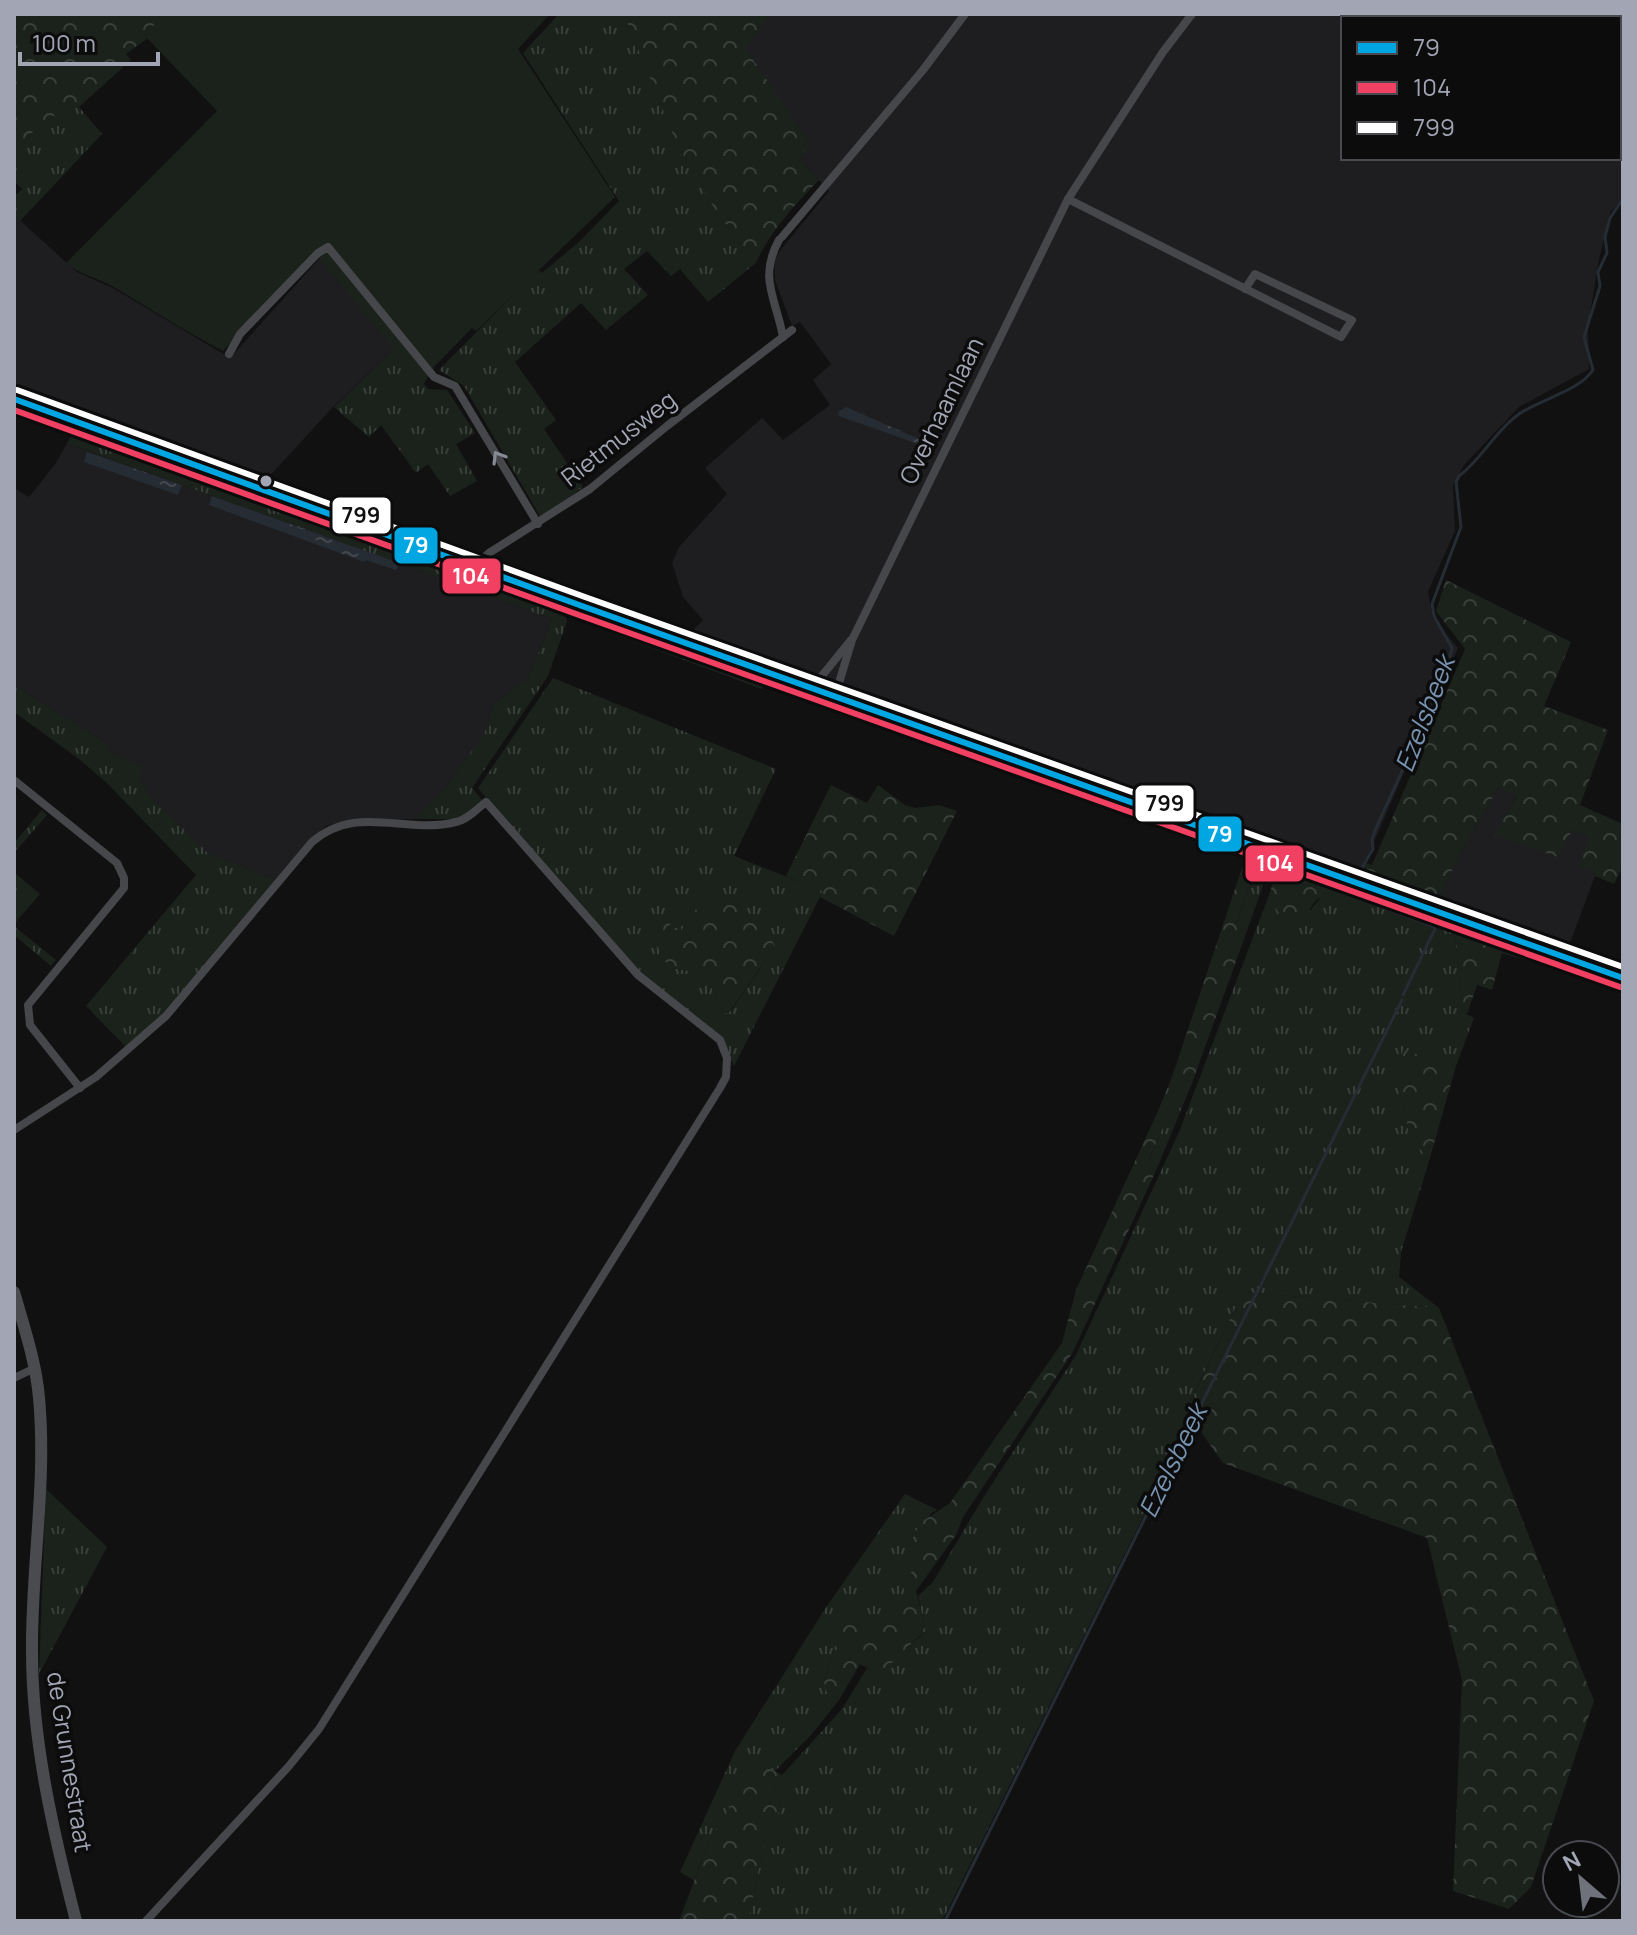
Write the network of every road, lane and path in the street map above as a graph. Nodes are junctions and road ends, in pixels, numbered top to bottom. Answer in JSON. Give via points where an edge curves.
{"nodes":[{"id":1,"x":965,"y":14,"type":"edge"},
{"id":2,"x":1192,"y":14,"type":"edge"},
{"id":3,"x":1068,"y":199,"type":"junction"},
{"id":4,"x":1245,"y":289,"type":"junction"},
{"id":5,"x":792,"y":330,"type":"dead end"},
{"id":6,"x":783,"y":337,"type":"junction"},
{"id":7,"x":229,"y":354,"type":"dead end"},
{"id":8,"x":14,"y":399,"type":"edge"},
{"id":9,"x":538,"y":524,"type":"junction"},
{"id":10,"x":474,"y":566,"type":"junction"},
{"id":11,"x":852,"y":640,"type":"junction"},
{"id":12,"x":812,"y":688,"type":"junction"},
{"id":13,"x":835,"y":696,"type":"junction"},
{"id":14,"x":14,"y":780,"type":"edge"},
{"id":15,"x":1623,"y":978,"type":"edge"},
{"id":16,"x":80,"y":1088,"type":"junction"},
{"id":17,"x":14,"y":1130,"type":"edge"},
{"id":18,"x":14,"y":1292,"type":"edge"},
{"id":19,"x":35,"y":1368,"type":"junction"},
{"id":20,"x":14,"y":1378,"type":"edge"},
{"id":21,"x":76,"y":1921,"type":"edge"},
{"id":22,"x":146,"y":1921,"type":"edge"}],
"edges":[{"from":1,"to":6,"type":"street","via":[[770,256],[769,287]]},
{"from":2,"to":3,"type":"street","name":"Overhaamlaan"},
{"from":3,"to":4,"type":"street"},
{"from":3,"to":11,"type":"street","name":"Overhaamlaan"},
{"from":4,"to":4,"type":"street","via":[[1255,274],[1352,320],[1341,337]]},
{"from":5,"to":6,"type":"street","name":"Rietmusweg"},
{"from":6,"to":9,"type":"street","name":"Rietmusweg"},
{"from":9,"to":7,"type":"street","one_way":true,"via":[[455,386],[434,377],[328,247],[240,334]]},
{"from":8,"to":10,"type":"main road"},
{"from":9,"to":10,"type":"street","name":"Rietmusweg"},
{"from":10,"to":12,"type":"main road"},
{"from":11,"to":12,"type":"street","name":"Overhaamlaan"},
{"from":11,"to":13,"type":"street","name":"Overhaamlaan"},
{"from":12,"to":13,"type":"main road"},
{"from":13,"to":15,"type":"main road"},
{"from":14,"to":16,"type":"street","via":[[117,863],[124,878],[124,888],[28,1005],[30,1025]]},
{"from":16,"to":17,"type":"street"},
{"from":16,"to":22,"type":"street","via":[[166,1016],[327,829],[349,822],[459,822],[486,802],[622,959],[720,1040],[727,1058],[720,1088],[319,1729]]},
{"from":18,"to":19,"type":"street","name":"de Grunnestraat"},
{"from":19,"to":20,"type":"street"},
{"from":19,"to":21,"type":"street","name":"de Grunnestraat","via":[[40,1448],[33,1687]]}]}
